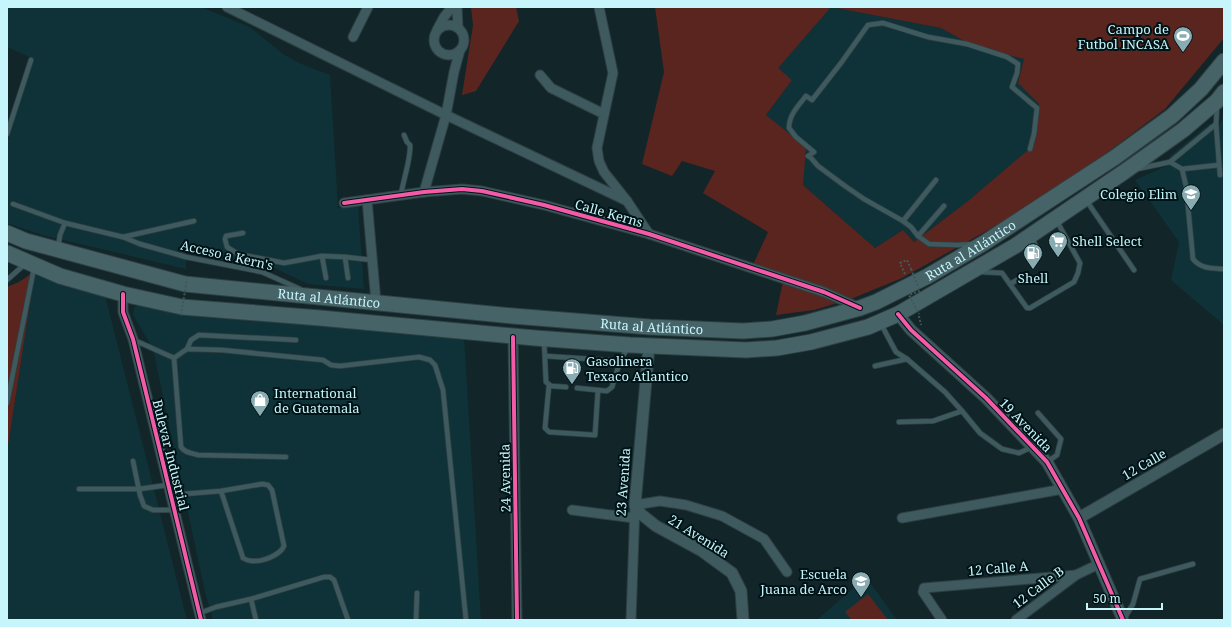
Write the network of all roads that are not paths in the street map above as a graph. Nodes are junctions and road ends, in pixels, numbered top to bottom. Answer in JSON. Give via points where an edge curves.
{"nodes":[{"id":1,"x":228,"y":7,"type":"edge"},
{"id":2,"x":368,"y":7,"type":"edge"},
{"id":3,"x":452,"y":7,"type":"edge"},
{"id":4,"x":457,"y":7,"type":"edge"},
{"id":5,"x":599,"y":7,"type":"edge"},
{"id":6,"x":458,"y":28,"type":"junction"},
{"id":7,"x":437,"y":30,"type":"junction"},
{"id":8,"x":354,"y":36,"type":"dead end"},
{"id":9,"x":460,"y":50,"type":"junction"},
{"id":10,"x":439,"y":51,"type":"junction"},
{"id":11,"x":31,"y":60,"type":"dead end"},
{"id":12,"x":1224,"y":62,"type":"edge"},
{"id":13,"x":454,"y":72,"type":"junction"},
{"id":14,"x":540,"y":74,"type":"dead end"},
{"id":15,"x":1220,"y":96,"type":"edge"},
{"id":16,"x":604,"y":114,"type":"junction"},
{"id":17,"x":446,"y":115,"type":"junction"},
{"id":18,"x":1216,"y":124,"type":"junction"},
{"id":19,"x":7,"y":134,"type":"edge"},
{"id":20,"x":404,"y":135,"type":"dead end"},
{"id":21,"x":1030,"y":149,"type":"dead end"},
{"id":22,"x":1170,"y":162,"type":"junction"},
{"id":23,"x":1220,"y":165,"type":"junction"},
{"id":24,"x":1182,"y":169,"type":"junction"},
{"id":25,"x":1124,"y":172,"type":"junction"},
{"id":26,"x":1220,"y":175,"type":"dead end"},
{"id":27,"x":936,"y":180,"type":"dead end"},
{"id":28,"x":424,"y":192,"type":"junction"},
{"id":29,"x":401,"y":195,"type":"junction"},
{"id":30,"x":1085,"y":199,"type":"junction"},
{"id":31,"x":367,"y":200,"type":"junction"},
{"id":32,"x":627,"y":200,"type":"junction"},
{"id":33,"x":344,"y":203,"type":"dead end"},
{"id":34,"x":13,"y":204,"type":"dead end"},
{"id":35,"x":944,"y":206,"type":"dead end"},
{"id":36,"x":1066,"y":212,"type":"junction"},
{"id":37,"x":194,"y":220,"type":"dead end"},
{"id":38,"x":903,"y":221,"type":"junction"},
{"id":39,"x":64,"y":223,"type":"junction"},
{"id":40,"x":1037,"y":231,"type":"junction"},
{"id":41,"x":7,"y":232,"type":"edge"},
{"id":42,"x":242,"y":233,"type":"dead end"},
{"id":43,"x":649,"y":234,"type":"junction"},
{"id":44,"x":918,"y":236,"type":"junction"},
{"id":45,"x":123,"y":237,"type":"junction"},
{"id":46,"x":984,"y":243,"type":"junction"},
{"id":47,"x":58,"y":250,"type":"junction"},
{"id":48,"x":7,"y":253,"type":"edge"},
{"id":49,"x":1040,"y":254,"type":"dead end"},
{"id":50,"x":322,"y":256,"type":"junction"},
{"id":51,"x":345,"y":257,"type":"junction"},
{"id":52,"x":372,"y":260,"type":"junction"},
{"id":53,"x":31,"y":263,"type":"junction"},
{"id":54,"x":1224,"y":269,"type":"edge"},
{"id":55,"x":1134,"y":270,"type":"dead end"},
{"id":56,"x":7,"y":273,"type":"edge"},
{"id":57,"x":967,"y":274,"type":"junction"},
{"id":58,"x":12,"y":275,"type":"junction"},
{"id":59,"x":1024,"y":276,"type":"dead end"},
{"id":60,"x":326,"y":278,"type":"dead end"},
{"id":61,"x":348,"y":278,"type":"dead end"},
{"id":62,"x":7,"y":280,"type":"edge"},
{"id":63,"x":1010,"y":284,"type":"junction"},
{"id":64,"x":123,"y":294,"type":"junction"},
{"id":65,"x":324,"y":298,"type":"junction"},
{"id":66,"x":376,"y":302,"type":"junction"},
{"id":67,"x":860,"y":308,"type":"junction"},
{"id":68,"x":898,"y":314,"type":"junction"},
{"id":69,"x":880,"y":323,"type":"junction"},
{"id":70,"x":513,"y":337,"type":"junction"},
{"id":71,"x":133,"y":339,"type":"junction"},
{"id":72,"x":544,"y":339,"type":"junction"},
{"id":73,"x":296,"y":340,"type":"dead end"},
{"id":74,"x":630,"y":345,"type":"junction"},
{"id":75,"x":649,"y":346,"type":"junction"},
{"id":76,"x":186,"y":349,"type":"junction"},
{"id":77,"x":545,"y":356,"type":"junction"},
{"id":78,"x":174,"y":358,"type":"junction"},
{"id":79,"x":907,"y":359,"type":"junction"},
{"id":80,"x":620,"y":361,"type":"junction"},
{"id":81,"x":875,"y":366,"type":"dead end"},
{"id":82,"x":549,"y":385,"type":"junction"},
{"id":83,"x":566,"y":387,"type":"dead end"},
{"id":84,"x":577,"y":388,"type":"dead end"},
{"id":85,"x":598,"y":390,"type":"junction"},
{"id":86,"x":7,"y":403,"type":"edge"},
{"id":87,"x":962,"y":411,"type":"junction"},
{"id":88,"x":1038,"y":413,"type":"dead end"},
{"id":89,"x":899,"y":422,"type":"dead end"},
{"id":90,"x":1224,"y":434,"type":"edge"},
{"id":91,"x":1032,"y":447,"type":"junction"},
{"id":92,"x":286,"y":457,"type":"dead end"},
{"id":93,"x":133,"y":461,"type":"dead end"},
{"id":94,"x":1047,"y":462,"type":"junction"},
{"id":95,"x":168,"y":485,"type":"junction"},
{"id":96,"x":79,"y":489,"type":"dead end"},
{"id":97,"x":139,"y":489,"type":"junction"},
{"id":98,"x":1063,"y":489,"type":"junction"},
{"id":99,"x":221,"y":491,"type":"junction"},
{"id":100,"x":171,"y":495,"type":"junction"},
{"id":101,"x":635,"y":505,"type":"junction"},
{"id":102,"x":174,"y":510,"type":"junction"},
{"id":103,"x":572,"y":510,"type":"dead end"},
{"id":104,"x":634,"y":518,"type":"junction"},
{"id":105,"x":902,"y":518,"type":"dead end"},
{"id":106,"x":1079,"y":518,"type":"junction"},
{"id":107,"x":1099,"y":564,"type":"junction"},
{"id":108,"x":1193,"y":564,"type":"dead end"},
{"id":109,"x":787,"y":572,"type":"dead end"},
{"id":110,"x":1076,"y":575,"type":"junction"},
{"id":111,"x":417,"y":593,"type":"dead end"},
{"id":112,"x":251,"y":600,"type":"junction"},
{"id":113,"x":201,"y":616,"type":"edge"},
{"id":114,"x":256,"y":620,"type":"edge"},
{"id":115,"x":348,"y":620,"type":"edge"},
{"id":116,"x":416,"y":620,"type":"edge"},
{"id":117,"x":466,"y":620,"type":"edge"},
{"id":118,"x":517,"y":620,"type":"edge"},
{"id":119,"x":631,"y":620,"type":"edge"},
{"id":120,"x":743,"y":620,"type":"edge"},
{"id":121,"x":942,"y":620,"type":"edge"},
{"id":122,"x":1016,"y":620,"type":"edge"},
{"id":123,"x":1123,"y":620,"type":"edge"}],
"edges":[{"from":1,"to":17,"type":"street"},
{"from":2,"to":8,"type":"street"},
{"from":3,"to":7,"type":"street"},
{"from":4,"to":6,"type":"street"},
{"from":5,"to":16,"type":"street","via":[[613,73]]},
{"from":6,"to":7,"type":"street","via":[[447,25]]},
{"from":6,"to":9,"type":"street","via":[[464,39]]},
{"from":7,"to":10,"type":"street","via":[[434,41]]},
{"from":9,"to":10,"type":"street","via":[[450,55]]},
{"from":9,"to":13,"type":"street"},
{"from":10,"to":13,"type":"street"},
{"from":11,"to":19,"type":"lane"},
{"from":12,"to":46,"type":"highway","name":"Ruta al Atlántico","via":[[1172,116],[1114,158]]},
{"from":13,"to":17,"type":"street"},
{"from":14,"to":16,"type":"street","via":[[551,88]]},
{"from":15,"to":18,"type":"lane"},
{"from":15,"to":25,"type":"highway","name":"Ruta al Atlántico","via":[[1183,130]]},
{"from":16,"to":32,"type":"street","via":[[597,148],[599,161],[604,172]]},
{"from":17,"to":28,"type":"street"},
{"from":17,"to":32,"type":"street"},
{"from":18,"to":22,"type":"lane"},
{"from":18,"to":23,"type":"lane"},
{"from":20,"to":29,"type":"lane","via":[[410,145],[410,151]]},
{"from":21,"to":38,"type":"lane","via":[[1037,108],[1012,87],[1018,64],[1007,57],[967,44],[928,37],[883,23],[868,25],[812,100],[806,96],[795,110],[789,128],[814,152],[808,156],[818,166],[864,199]]},
{"from":22,"to":24,"type":"lane"},
{"from":22,"to":25,"type":"lane"},
{"from":23,"to":24,"type":"lane"},
{"from":23,"to":26,"type":"lane"},
{"from":24,"to":54,"type":"lane","via":[[1193,260],[1204,268]]},
{"from":25,"to":30,"type":"highway","name":"Ruta al Atlántico"},
{"from":27,"to":38,"type":"lane"},
{"from":28,"to":29,"type":"street","name":"Calle Kerns"},
{"from":28,"to":43,"type":"street","name":"Calle Kerns","via":[[462,189],[482,191]]},
{"from":29,"to":31,"type":"street","name":"Calle Kerns"},
{"from":30,"to":36,"type":"highway","name":"Ruta al Atlántico"},
{"from":30,"to":55,"type":"lane"},
{"from":31,"to":33,"type":"street","name":"Calle Kerns"},
{"from":31,"to":52,"type":"street"},
{"from":32,"to":43,"type":"street"},
{"from":34,"to":39,"type":"lane","name":"Acceso a Kern's"},
{"from":35,"to":44,"type":"lane"},
{"from":36,"to":40,"type":"highway","name":"Ruta al Atlántico"},
{"from":36,"to":63,"type":"lane","via":[[1058,225],[1080,263],[1074,282],[1030,308],[1027,308]]},
{"from":37,"to":45,"type":"lane"},
{"from":38,"to":44,"type":"lane"},
{"from":39,"to":45,"type":"lane","name":"Acceso a Kern's"},
{"from":39,"to":47,"type":"lane"},
{"from":40,"to":49,"type":"lane","via":[[1033,240]]},
{"from":40,"to":57,"type":"highway","name":"Ruta al Atlántico"},
{"from":41,"to":47,"type":"highway","name":"Ruta al Atlántico"},
{"from":42,"to":50,"type":"lane","via":[[226,236],[225,239],[227,247],[238,254],[284,263]]},
{"from":43,"to":67,"type":"street","name":"Calle Kerns","via":[[824,292]]},
{"from":44,"to":46,"type":"lane","via":[[929,244],[936,245]]},
{"from":45,"to":65,"type":"lane","name":"Acceso a Kern's","via":[[186,257],[262,272]]},
{"from":46,"to":67,"type":"highway","name":"Ruta al Atlántico","via":[[928,276]]},
{"from":47,"to":65,"type":"highway","name":"Ruta al Atlántico","via":[[185,284]]},
{"from":48,"to":53,"type":"highway","name":"Ruta al Atlántico"},
{"from":50,"to":51,"type":"lane"},
{"from":50,"to":60,"type":"lane"},
{"from":51,"to":52,"type":"lane"},
{"from":51,"to":61,"type":"lane"},
{"from":52,"to":66,"type":"street"},
{"from":53,"to":58,"type":"lane","via":[[21,266]]},
{"from":53,"to":64,"type":"highway","name":"Ruta al Atlántico","via":[[60,276]]},
{"from":53,"to":86,"type":"lane"},
{"from":56,"to":58,"type":"lane"},
{"from":57,"to":63,"type":"lane","via":[[1002,273]]},
{"from":57,"to":68,"type":"highway","name":"Ruta al Atlántico"},
{"from":58,"to":62,"type":"lane"},
{"from":59,"to":63,"type":"lane"},
{"from":64,"to":70,"type":"highway","name":"Ruta al Atlántico","via":[[182,307]]},
{"from":64,"to":71,"type":"street","name":"Bulevar Industrial","via":[[123,312]]},
{"from":65,"to":66,"type":"highway","name":"Ruta al Atlántico"},
{"from":66,"to":67,"type":"highway","name":"Ruta al Atlántico","via":[[520,316],[743,331],[805,323]]},
{"from":68,"to":69,"type":"highway","name":"Ruta al Atlántico"},
{"from":68,"to":91,"type":"street","name":"19 Avenida","via":[[910,330],[986,398]]},
{"from":69,"to":75,"type":"highway","name":"Ruta al Atlántico","via":[[811,342],[777,348],[746,350]]},
{"from":69,"to":79,"type":"lane","via":[[896,352]]},
{"from":70,"to":72,"type":"highway","name":"Ruta al Atlántico"},
{"from":70,"to":118,"type":"street","name":"24 Avenida"},
{"from":71,"to":78,"type":"lane"},
{"from":71,"to":95,"type":"street","name":"Bulevar Industrial"},
{"from":72,"to":74,"type":"highway","name":"Ruta al Atlántico"},
{"from":72,"to":77,"type":"lane"},
{"from":73,"to":76,"type":"lane","via":[[199,335],[191,340]]},
{"from":74,"to":75,"type":"highway","name":"Ruta al Atlántico"},
{"from":74,"to":80,"type":"lane"},
{"from":75,"to":101,"type":"street","name":"23 Avenida"},
{"from":76,"to":78,"type":"lane"},
{"from":76,"to":117,"type":"lane","via":[[323,360],[340,366],[419,357],[430,360],[435,365],[443,390]]},
{"from":77,"to":80,"type":"lane"},
{"from":77,"to":82,"type":"lane","via":[[546,382]]},
{"from":78,"to":92,"type":"lane","via":[[183,450],[198,455]]},
{"from":79,"to":81,"type":"lane"},
{"from":79,"to":87,"type":"lane","via":[[945,392]]},
{"from":80,"to":85,"type":"lane","via":[[612,387],[607,391]]},
{"from":82,"to":83,"type":"lane"},
{"from":82,"to":85,"type":"lane","via":[[545,428],[549,432],[595,436]]},
{"from":84,"to":85,"type":"lane"},
{"from":87,"to":89,"type":"lane","via":[[933,421]]},
{"from":87,"to":91,"type":"lane","via":[[980,433],[1002,449],[1019,453]]},
{"from":88,"to":94,"type":"lane","via":[[1061,439],[1057,454]]},
{"from":90,"to":106,"type":"street","name":"12 Calle"},
{"from":91,"to":94,"type":"street","name":"19 Avenida"},
{"from":93,"to":97,"type":"lane"},
{"from":94,"to":98,"type":"street","name":"19 Avenida"},
{"from":95,"to":97,"type":"lane"},
{"from":95,"to":100,"type":"street","name":"Bulevar Industrial"},
{"from":96,"to":97,"type":"lane"},
{"from":97,"to":102,"type":"lane","via":[[144,506],[153,510]]},
{"from":98,"to":105,"type":"street"},
{"from":98,"to":106,"type":"street","name":"19 Avenida"},
{"from":99,"to":99,"type":"lane","via":[[243,558],[252,562],[278,554],[284,546],[272,490],[268,485]]},
{"from":99,"to":100,"type":"lane"},
{"from":100,"to":102,"type":"street","name":"Bulevar Industrial"},
{"from":101,"to":104,"type":"street","name":"23 Avenida"},
{"from":101,"to":109,"type":"street","via":[[660,501],[686,505],[722,516],[764,539]]},
{"from":101,"to":120,"type":"street","name":"21 Avenida","via":[[641,514],[656,526],[702,551],[732,573],[741,591]]},
{"from":102,"to":113,"type":"street","name":"Bulevar Industrial"},
{"from":103,"to":104,"type":"street"},
{"from":104,"to":119,"type":"street","name":"23 Avenida"},
{"from":106,"to":107,"type":"street","name":"19 Avenida"},
{"from":107,"to":110,"type":"street"},
{"from":107,"to":123,"type":"street","name":"19 Avenida"},
{"from":108,"to":123,"type":"lane","via":[[1140,579],[1133,604]]},
{"from":110,"to":121,"type":"street","name":"12 Calle A","via":[[923,589],[922,592]]},
{"from":110,"to":122,"type":"street","name":"12 Calle B"},
{"from":111,"to":116,"type":"lane"},
{"from":112,"to":113,"type":"lane","via":[[216,607]]},
{"from":112,"to":114,"type":"lane"},
{"from":112,"to":115,"type":"lane","via":[[324,576],[330,577],[334,580]]}]}
